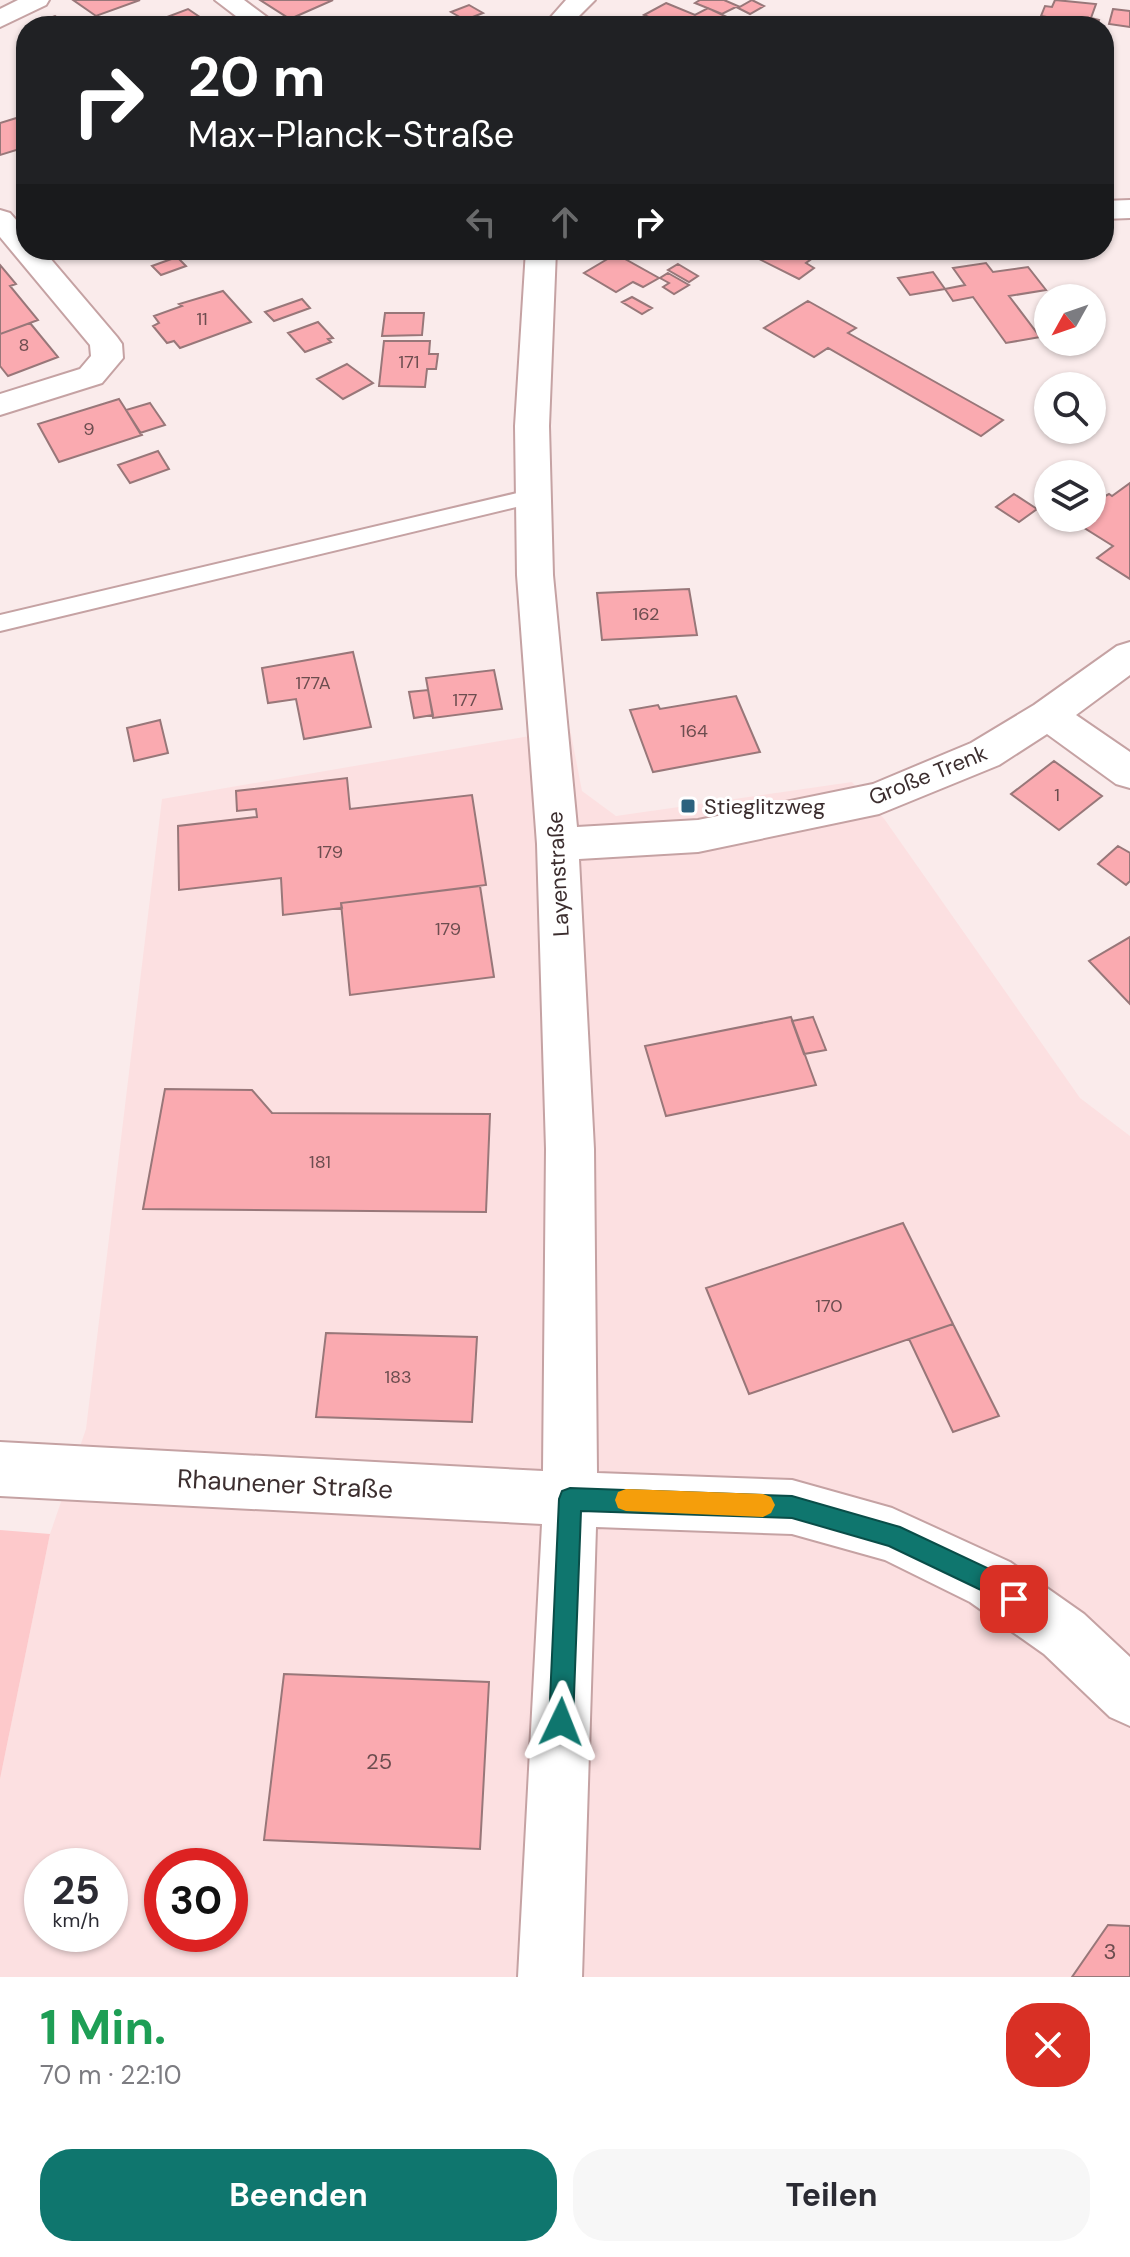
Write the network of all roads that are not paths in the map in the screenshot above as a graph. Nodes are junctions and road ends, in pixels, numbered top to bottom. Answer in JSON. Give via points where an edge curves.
{"nodes":[{"id":1,"x":37,"y":0,"type":"edge"},
{"id":2,"x":227,"y":0,"type":"edge"},
{"id":3,"x":583,"y":0,"type":"edge"},
{"id":4,"x":251,"y":16,"type":"edge"},
{"id":5,"x":564,"y":16,"type":"edge"},
{"id":6,"x":0,"y":19,"type":"edge"},
{"id":7,"x":0,"y":219,"type":"edge"},
{"id":8,"x":16,"y":238,"type":"edge"},
{"id":9,"x":35,"y":260,"type":"edge"},
{"id":10,"x":540,"y":260,"type":"edge"},
{"id":11,"x":0,"y":405,"type":"edge"},
{"id":12,"x":534,"y":496,"type":"junction"},
{"id":13,"x":0,"y":623,"type":"edge"},
{"id":14,"x":1130,"y":656,"type":"edge"},
{"id":15,"x":1048,"y":715,"type":"junction"},
{"id":16,"x":1130,"y":773,"type":"edge"},
{"id":17,"x":558,"y":844,"type":"junction"},
{"id":18,"x":0,"y":1469,"type":"edge"},
{"id":19,"x":570,"y":1499,"type":"junction"},
{"id":20,"x":1130,"y":1697,"type":"edge"},
{"id":21,"x":550,"y":1977,"type":"edge"}],
"edges":[{"from":1,"to":6,"type":"street"},
{"from":2,"to":4,"type":"street"},
{"from":3,"to":5,"type":"street"},
{"from":7,"to":8,"type":"street"},
{"from":9,"to":11,"type":"street","via":[[106,344],[107,358],[91,376]]},
{"from":10,"to":12,"type":"street","name":"Layenstraße"},
{"from":12,"to":13,"type":"lane"},
{"from":12,"to":17,"type":"street","name":"Layenstraße","via":[[535,575]]},
{"from":14,"to":15,"type":"street","name":"Große Trenk"},
{"from":15,"to":16,"type":"street"},
{"from":15,"to":17,"type":"street","name":"Große Trenk","via":[[985,754],[879,798],[698,836]]},
{"from":17,"to":19,"type":"street","name":"Layenstraße","via":[[570,1149]]},
{"from":18,"to":19,"type":"street","name":"Rhaunener Straße"},
{"from":19,"to":20,"type":"street","name":"Rhaunener Straße","via":[[792,1507],[892,1535],[990,1582],[1064,1634]]},
{"from":19,"to":21,"type":"street","name":"Layenstraße"}]}
